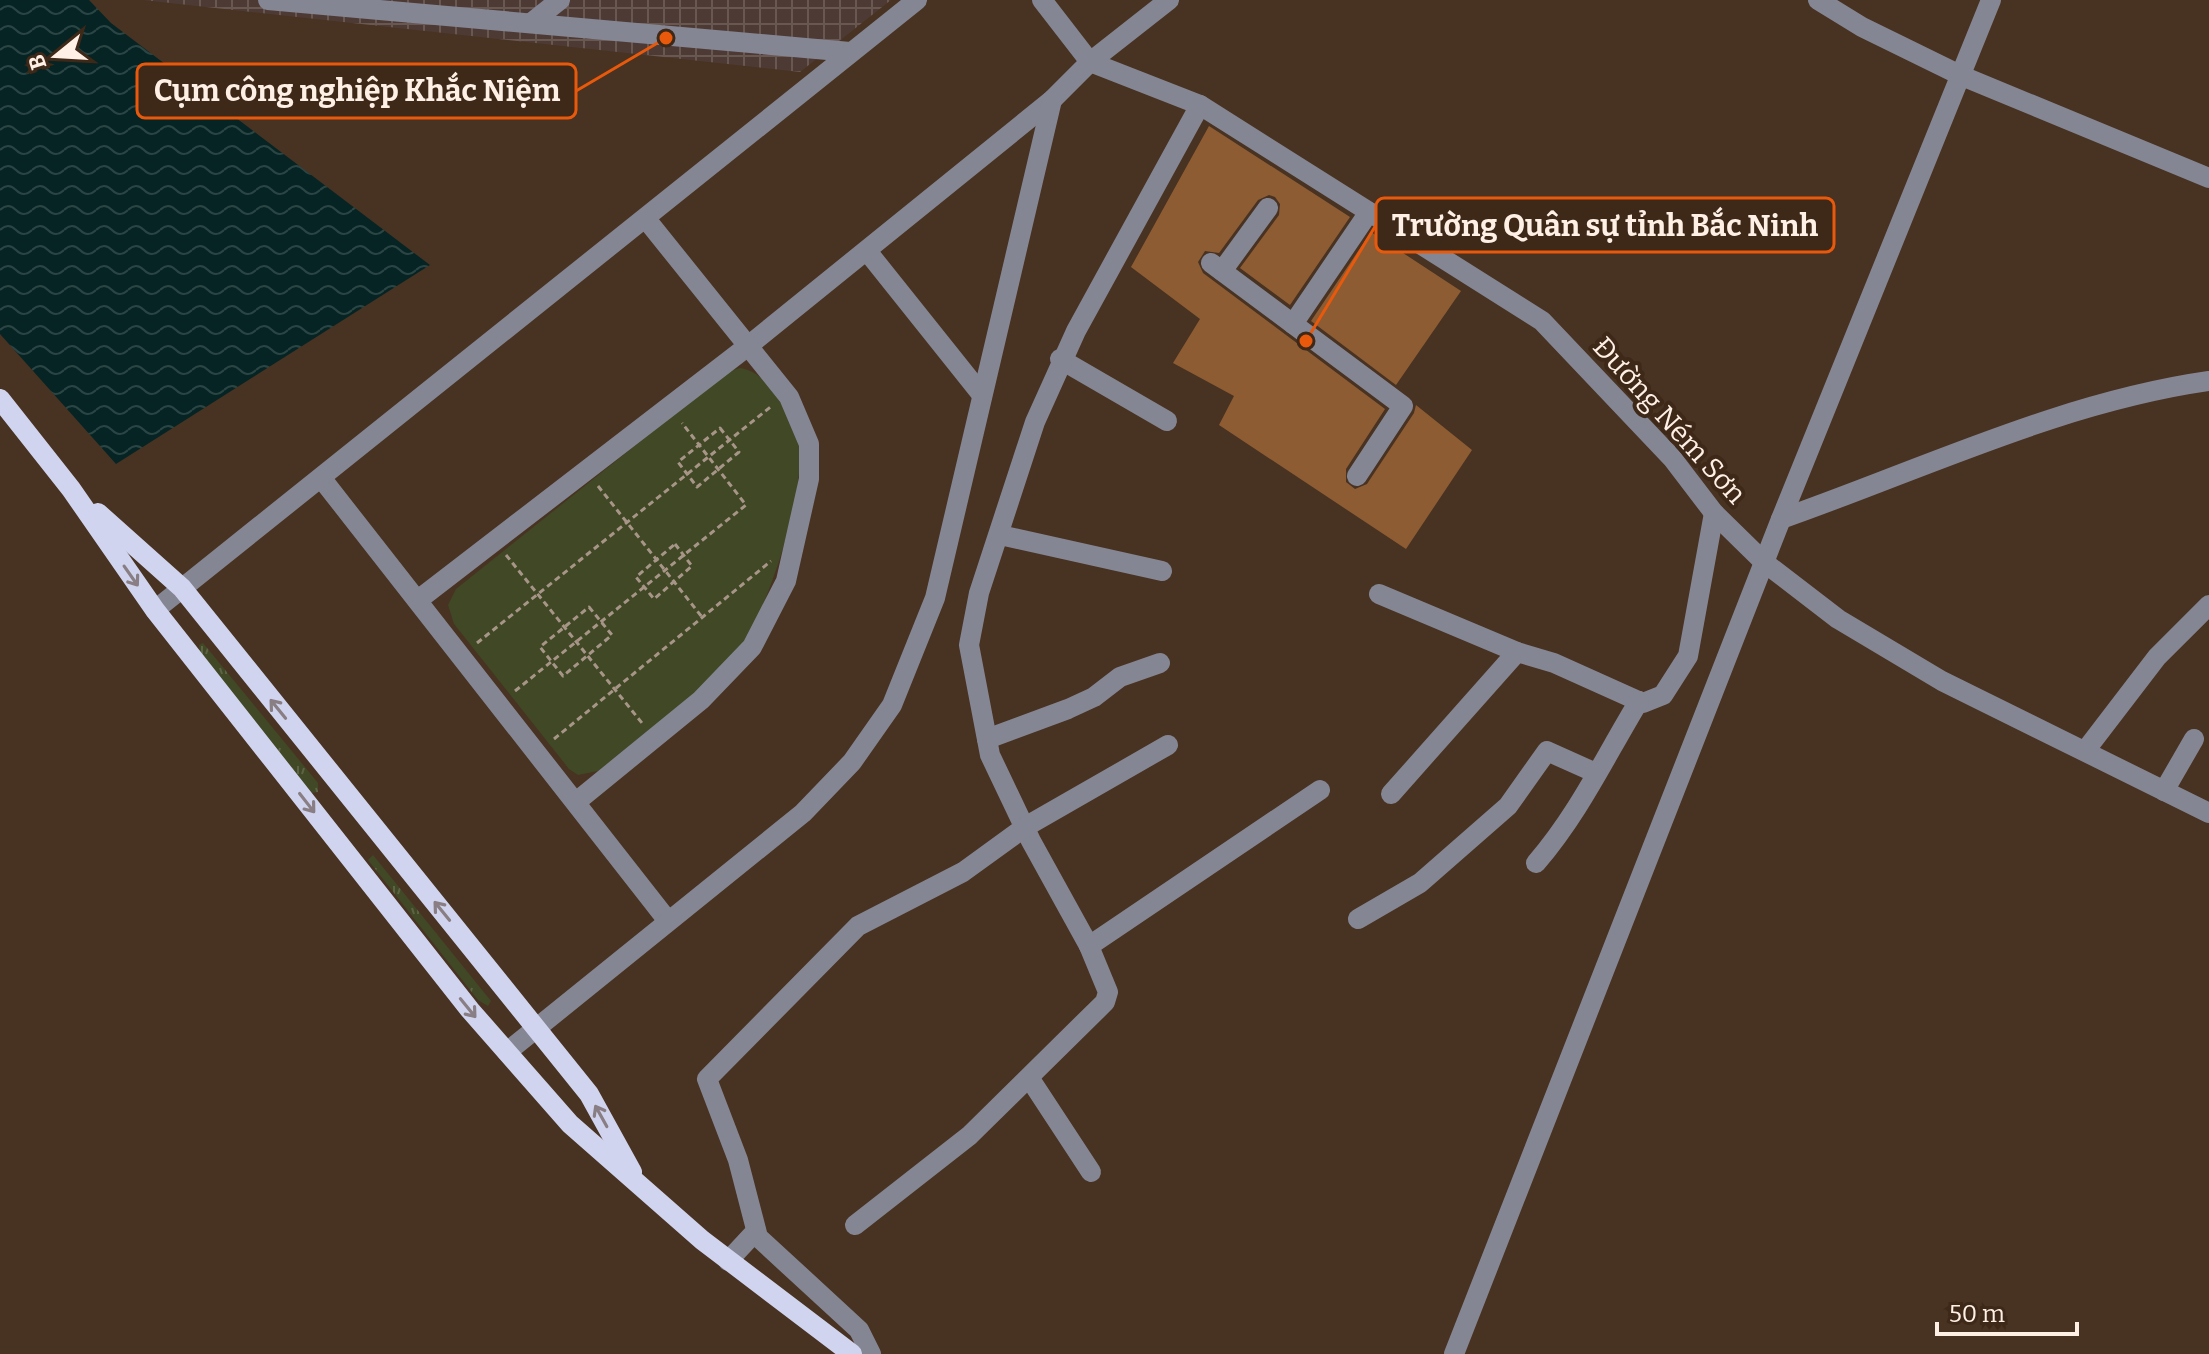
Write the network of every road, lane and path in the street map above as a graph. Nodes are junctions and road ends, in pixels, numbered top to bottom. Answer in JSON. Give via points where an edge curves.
{"nodes":[{"id":1,"x":268,"y":0,"type":"edge"},
{"id":2,"x":560,"y":0,"type":"edge"},
{"id":3,"x":917,"y":0,"type":"edge"},
{"id":4,"x":1042,"y":0,"type":"edge"},
{"id":5,"x":1169,"y":0,"type":"edge"},
{"id":6,"x":1818,"y":0,"type":"edge"},
{"id":7,"x":1991,"y":0,"type":"edge"},
{"id":8,"x":531,"y":23,"type":"junction"},
{"id":9,"x":850,"y":52,"type":"junction"},
{"id":10,"x":1090,"y":62,"type":"junction"},
{"id":11,"x":1962,"y":76,"type":"junction"},
{"id":12,"x":1052,"y":100,"type":"junction"},
{"id":13,"x":1200,"y":105,"type":"junction"},
{"id":14,"x":2209,"y":178,"type":"edge"},
{"id":15,"x":1268,"y":208,"type":"dead end"},
{"id":16,"x":1369,"y":212,"type":"junction"},
{"id":17,"x":646,"y":219,"type":"junction"},
{"id":18,"x":867,"y":251,"type":"junction"},
{"id":19,"x":1293,"y":324,"type":"junction"},
{"id":20,"x":748,"y":346,"type":"junction"},
{"id":21,"x":1060,"y":359,"type":"dead end"},
{"id":22,"x":2209,"y":381,"type":"edge"},
{"id":23,"x":982,"y":395,"type":"junction"},
{"id":24,"x":0,"y":399,"type":"edge"},
{"id":25,"x":776,"y":403,"type":"dead end"},
{"id":26,"x":677,"y":418,"type":"dead end"},
{"id":27,"x":1167,"y":421,"type":"dead end"},
{"id":28,"x":729,"y":440,"type":"junction"},
{"id":29,"x":698,"y":445,"type":"junction"},
{"id":30,"x":708,"y":457,"type":"junction"},
{"id":31,"x":718,"y":470,"type":"junction"},
{"id":32,"x":687,"y":474,"type":"junction"},
{"id":33,"x":1357,"y":476,"type":"dead end"},
{"id":34,"x":322,"y":479,"type":"junction"},
{"id":35,"x":596,"y":483,"type":"dead end"},
{"id":36,"x":71,"y":489,"type":"junction"},
{"id":37,"x":1714,"y":513,"type":"junction"},
{"id":38,"x":1781,"y":519,"type":"junction"},
{"id":39,"x":627,"y":522,"type":"junction"},
{"id":40,"x":1000,"y":535,"type":"junction"},
{"id":41,"x":506,"y":555,"type":"dead end"},
{"id":42,"x":684,"y":556,"type":"junction"},
{"id":43,"x":776,"y":558,"type":"dead end"},
{"id":44,"x":656,"y":560,"type":"junction"},
{"id":45,"x":1765,"y":563,"type":"junction"},
{"id":46,"x":665,"y":570,"type":"junction"},
{"id":47,"x":1162,"y":571,"type":"dead end"},
{"id":48,"x":674,"y":582,"type":"junction"},
{"id":49,"x":645,"y":587,"type":"junction"},
{"id":50,"x":182,"y":588,"type":"junction"},
{"id":51,"x":538,"y":594,"type":"junction"},
{"id":52,"x":1379,"y":594,"type":"dead end"},
{"id":53,"x":418,"y":600,"type":"junction"},
{"id":54,"x":2209,"y":605,"type":"edge"},
{"id":55,"x":155,"y":610,"type":"junction"},
{"id":56,"x":702,"y":617,"type":"junction"},
{"id":57,"x":601,"y":622,"type":"junction"},
{"id":58,"x":564,"y":627,"type":"junction"},
{"id":59,"x":576,"y":642,"type":"junction"},
{"id":60,"x":477,"y":643,"type":"dead end"},
{"id":61,"x":1517,"y":652,"type":"junction"},
{"id":62,"x":588,"y":656,"type":"junction"},
{"id":63,"x":552,"y":662,"type":"junction"},
{"id":64,"x":1160,"y":663,"type":"dead end"},
{"id":65,"x":615,"y":689,"type":"junction"},
{"id":66,"x":515,"y":691,"type":"dead end"},
{"id":67,"x":1639,"y":701,"type":"junction"},
{"id":68,"x":645,"y":726,"type":"dead end"},
{"id":69,"x":554,"y":739,"type":"dead end"},
{"id":70,"x":987,"y":739,"type":"junction"},
{"id":71,"x":2194,"y":739,"type":"dead end"},
{"id":72,"x":1168,"y":745,"type":"dead end"},
{"id":73,"x":2085,"y":751,"type":"junction"},
{"id":74,"x":1596,"y":773,"type":"junction"},
{"id":75,"x":1320,"y":790,"type":"dead end"},
{"id":76,"x":2164,"y":791,"type":"junction"},
{"id":77,"x":1391,"y":794,"type":"dead end"},
{"id":78,"x":576,"y":802,"type":"junction"},
{"id":79,"x":357,"y":806,"type":"junction"},
{"id":80,"x":2209,"y":813,"type":"edge"},
{"id":81,"x":1025,"y":827,"type":"junction"},
{"id":82,"x":328,"y":829,"type":"junction"},
{"id":83,"x":1536,"y":863,"type":"dead end"},
{"id":84,"x":1358,"y":919,"type":"dead end"},
{"id":85,"x":668,"y":921,"type":"junction"},
{"id":86,"x":1089,"y":946,"type":"junction"},
{"id":87,"x":535,"y":1029,"type":"junction"},
{"id":88,"x":507,"y":1052,"type":"junction"},
{"id":89,"x":1030,"y":1079,"type":"junction"},
{"id":90,"x":1091,"y":1172,"type":"dead end"},
{"id":91,"x":639,"y":1184,"type":"junction"},
{"id":92,"x":855,"y":1225,"type":"dead end"},
{"id":93,"x":756,"y":1231,"type":"junction"},
{"id":94,"x":728,"y":1261,"type":"junction"},
{"id":95,"x":852,"y":1354,"type":"edge"},
{"id":96,"x":871,"y":1354,"type":"edge"},
{"id":97,"x":1454,"y":1354,"type":"edge"}],
"edges":[{"from":1,"to":8,"type":"street"},
{"from":2,"to":8,"type":"street"},
{"from":3,"to":9,"type":"street"},
{"from":4,"to":10,"type":"street"},
{"from":5,"to":10,"type":"street"},
{"from":6,"to":11,"type":"street"},
{"from":7,"to":11,"type":"street"},
{"from":8,"to":9,"type":"street"},
{"from":9,"to":17,"type":"street"},
{"from":10,"to":12,"type":"street"},
{"from":10,"to":13,"type":"street","name":"Đường Ném Sơn"},
{"from":11,"to":14,"type":"street"},
{"from":11,"to":38,"type":"street"},
{"from":12,"to":18,"type":"street"},
{"from":12,"to":23,"type":"street"},
{"from":13,"to":16,"type":"street","name":"Đường Ném Sơn"},
{"from":13,"to":40,"type":"street","via":[[1076,331],[1035,422]]},
{"from":15,"to":19,"type":"street","via":[[1216,267]]},
{"from":16,"to":19,"type":"street"},
{"from":16,"to":37,"type":"street","name":"Đường Ném Sơn","via":[[1542,321],[1672,458]]},
{"from":17,"to":20,"type":"street"},
{"from":17,"to":34,"type":"street"},
{"from":18,"to":20,"type":"street"},
{"from":18,"to":23,"type":"street"},
{"from":19,"to":33,"type":"street","via":[[1403,406]]},
{"from":20,"to":53,"type":"street"},
{"from":20,"to":78,"type":"street","via":[[789,397],[811,454],[786,581],[768,621],[729,675]]},
{"from":21,"to":27,"type":"street"},
{"from":22,"to":38,"type":"street","via":[[2160,387],[2049,421]]},
{"from":23,"to":85,"type":"street","via":[[935,598],[878,729],[803,813]]},
{"from":24,"to":36,"type":"main road"},
{"from":25,"to":28,"type":"path"},
{"from":26,"to":29,"type":"path"},
{"from":28,"to":29,"type":"path","via":[[720,428]]},
{"from":28,"to":30,"type":"path"},
{"from":28,"to":31,"type":"path","via":[[739,452]]},
{"from":29,"to":30,"type":"path"},
{"from":29,"to":32,"type":"path","via":[[678,462]]},
{"from":30,"to":31,"type":"path"},
{"from":30,"to":32,"type":"path"},
{"from":31,"to":32,"type":"path","via":[[697,487]]},
{"from":31,"to":42,"type":"path","via":[[746,505]]},
{"from":32,"to":39,"type":"path"},
{"from":34,"to":50,"type":"street"},
{"from":34,"to":53,"type":"street"},
{"from":35,"to":39,"type":"path"},
{"from":36,"to":50,"type":"main road"},
{"from":36,"to":55,"type":"main road","one_way":true},
{"from":37,"to":45,"type":"street","name":"Đường Ném Sơn"},
{"from":37,"to":67,"type":"street","via":[[1688,656],[1663,695],[1652,702]]},
{"from":38,"to":45,"type":"street"},
{"from":39,"to":44,"type":"path"},
{"from":39,"to":51,"type":"path"},
{"from":40,"to":47,"type":"street"},
{"from":40,"to":70,"type":"street","via":[[979,593],[969,645]]},
{"from":41,"to":51,"type":"path"},
{"from":42,"to":44,"type":"path","via":[[675,544]]},
{"from":42,"to":46,"type":"path"},
{"from":42,"to":48,"type":"path","via":[[692,566]]},
{"from":43,"to":56,"type":"path"},
{"from":44,"to":46,"type":"path"},
{"from":44,"to":49,"type":"path","via":[[636,577]]},
{"from":45,"to":73,"type":"street","name":"Đường Ném Sơn","via":[[1838,619],[1942,681]]},
{"from":45,"to":97,"type":"street"},
{"from":46,"to":48,"type":"path"},
{"from":46,"to":49,"type":"path"},
{"from":48,"to":49,"type":"path","via":[[654,599]]},
{"from":48,"to":56,"type":"path"},
{"from":49,"to":57,"type":"path"},
{"from":50,"to":55,"type":"street"},
{"from":79,"to":50,"type":"main road","one_way":true},
{"from":51,"to":58,"type":"path"},
{"from":51,"to":60,"type":"path"},
{"from":52,"to":61,"type":"street"},
{"from":53,"to":78,"type":"street"},
{"from":54,"to":73,"type":"street","via":[[2157,657]]},
{"from":55,"to":82,"type":"main road","one_way":true},
{"from":56,"to":65,"type":"path"},
{"from":57,"to":58,"type":"path","via":[[589,607]]},
{"from":57,"to":59,"type":"path"},
{"from":57,"to":62,"type":"path","via":[[612,635]]},
{"from":58,"to":59,"type":"path"},
{"from":58,"to":63,"type":"path","via":[[540,647]]},
{"from":59,"to":62,"type":"path"},
{"from":59,"to":63,"type":"path"},
{"from":61,"to":67,"type":"street"},
{"from":61,"to":77,"type":"street"},
{"from":62,"to":63,"type":"path","via":[[563,676]]},
{"from":62,"to":65,"type":"path"},
{"from":63,"to":66,"type":"path"},
{"from":64,"to":70,"type":"street","via":[[1120,677],[1068,709]]},
{"from":65,"to":68,"type":"path"},
{"from":65,"to":69,"type":"path"},
{"from":67,"to":74,"type":"street"},
{"from":70,"to":81,"type":"street"},
{"from":71,"to":76,"type":"street"},
{"from":72,"to":81,"type":"street"},
{"from":73,"to":76,"type":"street","name":"Đường Ném Sơn"},
{"from":74,"to":83,"type":"street","via":[[1584,801]]},
{"from":74,"to":84,"type":"street","via":[[1547,751],[1508,806],[1420,883]]},
{"from":75,"to":86,"type":"street"},
{"from":76,"to":80,"type":"street","name":"Đường Ném Sơn"},
{"from":78,"to":85,"type":"street"},
{"from":79,"to":82,"type":"main road"},
{"from":87,"to":79,"type":"main road","one_way":true},
{"from":81,"to":86,"type":"street"},
{"from":81,"to":93,"type":"street","via":[[963,872],[858,926],[707,1079],[738,1160]]},
{"from":82,"to":88,"type":"main road","one_way":true},
{"from":85,"to":87,"type":"street"},
{"from":86,"to":89,"type":"street","via":[[1108,992],[1105,1002]]},
{"from":87,"to":88,"type":"street"},
{"from":91,"to":87,"type":"main road","one_way":true,"via":[[589,1094]]},
{"from":88,"to":91,"type":"main road","via":[[570,1124]]},
{"from":89,"to":90,"type":"street"},
{"from":89,"to":92,"type":"street","via":[[970,1135]]},
{"from":91,"to":94,"type":"main road"},
{"from":93,"to":94,"type":"street"},
{"from":93,"to":96,"type":"street","via":[[763,1244],[859,1330]]},
{"from":94,"to":95,"type":"main road"}]}
